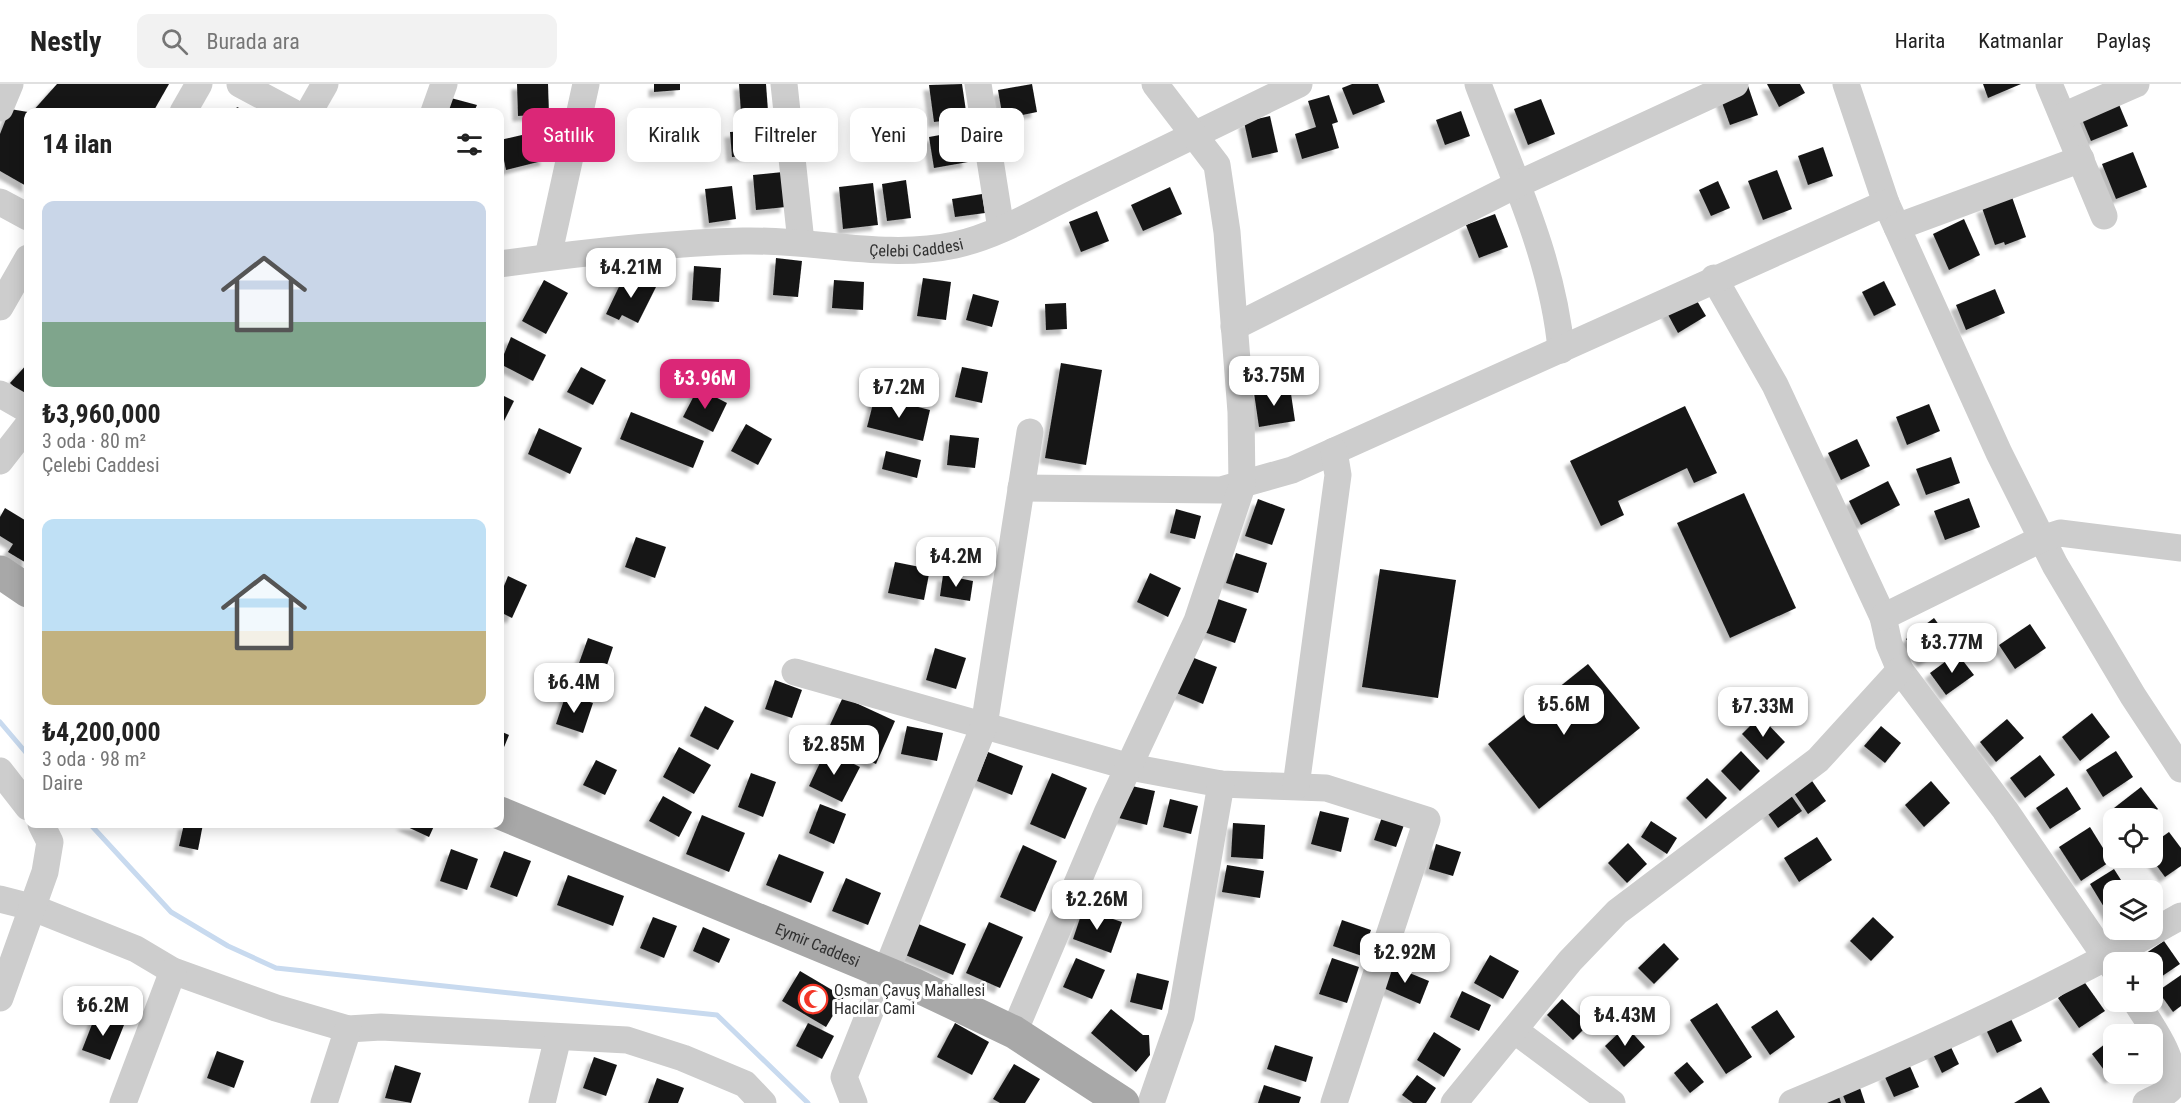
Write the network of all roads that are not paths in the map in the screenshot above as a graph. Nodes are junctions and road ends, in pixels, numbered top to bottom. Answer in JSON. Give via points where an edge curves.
{"nodes":[{"id":1,"x":10,"y":84,"type":"edge"},
{"id":2,"x":199,"y":84,"type":"edge"},
{"id":3,"x":240,"y":84,"type":"edge"},
{"id":4,"x":325,"y":84,"type":"edge"},
{"id":5,"x":444,"y":84,"type":"edge"},
{"id":6,"x":586,"y":84,"type":"edge"},
{"id":7,"x":784,"y":84,"type":"edge"},
{"id":8,"x":978,"y":84,"type":"edge"},
{"id":9,"x":1155,"y":84,"type":"edge"},
{"id":10,"x":1299,"y":84,"type":"edge"},
{"id":11,"x":1478,"y":84,"type":"edge"},
{"id":12,"x":1735,"y":84,"type":"edge"},
{"id":13,"x":1846,"y":84,"type":"edge"},
{"id":14,"x":2049,"y":84,"type":"edge"},
{"id":15,"x":2136,"y":84,"type":"edge"},
{"id":16,"x":0,"y":108,"type":"edge"},
{"id":17,"x":185,"y":108,"type":"edge"},
{"id":18,"x":285,"y":108,"type":"edge"},
{"id":19,"x":311,"y":108,"type":"edge"},
{"id":20,"x":435,"y":108,"type":"edge"},
{"id":21,"x":2063,"y":116,"type":"junction"},
{"id":22,"x":1192,"y":136,"type":"junction"},
{"id":23,"x":2081,"y":159,"type":"junction"},
{"id":24,"x":1516,"y":185,"type":"junction"},
{"id":25,"x":0,"y":202,"type":"edge"},
{"id":26,"x":24,"y":215,"type":"edge"},
{"id":27,"x":1892,"y":215,"type":"junction"},
{"id":28,"x":2104,"y":216,"type":"dead end"},
{"id":29,"x":1001,"y":229,"type":"junction"},
{"id":30,"x":801,"y":242,"type":"junction"},
{"id":31,"x":548,"y":257,"type":"junction"},
{"id":32,"x":504,"y":263,"type":"edge"},
{"id":33,"x":24,"y":265,"type":"edge"},
{"id":34,"x":1714,"y":278,"type":"junction"},
{"id":35,"x":0,"y":307,"type":"edge"},
{"id":36,"x":1234,"y":327,"type":"junction"},
{"id":37,"x":1561,"y":350,"type":"junction"},
{"id":38,"x":0,"y":394,"type":"edge"},
{"id":39,"x":24,"y":408,"type":"edge"},
{"id":40,"x":24,"y":430,"type":"edge"},
{"id":41,"x":1030,"y":432,"type":"dead end"},
{"id":42,"x":1334,"y":451,"type":"junction"},
{"id":43,"x":0,"y":461,"type":"edge"},
{"id":44,"x":1242,"y":486,"type":"junction"},
{"id":45,"x":1021,"y":488,"type":"junction"},
{"id":46,"x":2041,"y":539,"type":"junction"},
{"id":47,"x":2181,"y":548,"type":"edge"},
{"id":48,"x":0,"y":572,"type":"edge"},
{"id":49,"x":24,"y":588,"type":"edge"},
{"id":50,"x":1883,"y":617,"type":"junction"},
{"id":51,"x":1900,"y":670,"type":"junction"},
{"id":52,"x":795,"y":672,"type":"dead end"},
{"id":53,"x":984,"y":726,"type":"junction"},
{"id":54,"x":1130,"y":767,"type":"junction"},
{"id":55,"x":2181,"y":769,"type":"edge"},
{"id":56,"x":0,"y":771,"type":"edge"},
{"id":57,"x":1221,"y":784,"type":"junction"},
{"id":58,"x":1296,"y":786,"type":"junction"},
{"id":59,"x":24,"y":802,"type":"edge"},
{"id":60,"x":504,"y":815,"type":"edge"},
{"id":61,"x":43,"y":828,"type":"edge"},
{"id":62,"x":0,"y":899,"type":"edge"},
{"id":63,"x":31,"y":907,"type":"junction"},
{"id":64,"x":2181,"y":916,"type":"edge"},
{"id":65,"x":2128,"y":952,"type":"edge"},
{"id":66,"x":2103,"y":954,"type":"edge"},
{"id":67,"x":2103,"y":967,"type":"edge"},
{"id":68,"x":173,"y":971,"type":"junction"},
{"id":69,"x":884,"y":972,"type":"junction"},
{"id":70,"x":0,"y":998,"type":"edge"},
{"id":71,"x":2143,"y":1012,"type":"edge"},
{"id":72,"x":348,"y":1029,"type":"junction"},
{"id":73,"x":1514,"y":1030,"type":"junction"},
{"id":74,"x":1014,"y":1032,"type":"junction"},
{"id":75,"x":558,"y":1037,"type":"junction"},
{"id":76,"x":123,"y":1103,"type":"edge"},
{"id":77,"x":324,"y":1103,"type":"edge"},
{"id":78,"x":542,"y":1103,"type":"edge"},
{"id":79,"x":763,"y":1103,"type":"edge"},
{"id":80,"x":854,"y":1103,"type":"edge"},
{"id":81,"x":1123,"y":1103,"type":"edge"},
{"id":82,"x":1151,"y":1103,"type":"edge"},
{"id":83,"x":1334,"y":1103,"type":"edge"},
{"id":84,"x":1454,"y":1103,"type":"edge"},
{"id":85,"x":1611,"y":1103,"type":"edge"},
{"id":86,"x":1792,"y":1103,"type":"edge"},
{"id":87,"x":2145,"y":1103,"type":"edge"}],
"edges":[{"from":1,"to":16,"type":"street"},
{"from":2,"to":17,"type":"street"},
{"from":3,"to":18,"type":"street"},
{"from":4,"to":19,"type":"street"},
{"from":5,"to":20,"type":"street"},
{"from":6,"to":31,"type":"street"},
{"from":7,"to":30,"type":"street"},
{"from":8,"to":29,"type":"street"},
{"from":9,"to":22,"type":"street"},
{"from":10,"to":22,"type":"street","name":"Çelebi Caddesi"},
{"from":11,"to":24,"type":"street"},
{"from":12,"to":24,"type":"street"},
{"from":13,"to":27,"type":"street"},
{"from":14,"to":21,"type":"street"},
{"from":15,"to":21,"type":"street"},
{"from":21,"to":23,"type":"street"},
{"from":22,"to":29,"type":"street","name":"Çelebi Caddesi"},
{"from":22,"to":36,"type":"street","via":[[1217,165]]},
{"from":23,"to":27,"type":"street"},
{"from":23,"to":28,"type":"street"},
{"from":24,"to":36,"type":"street"},
{"from":24,"to":37,"type":"street","via":[[1558,315]]},
{"from":25,"to":26,"type":"street"},
{"from":27,"to":34,"type":"street"},
{"from":27,"to":46,"type":"street"},
{"from":29,"to":30,"type":"street","name":"Çelebi Caddesi","via":[[974,240],[920,250]]},
{"from":30,"to":31,"type":"street","name":"Çelebi Caddesi","via":[[742,241]]},
{"from":31,"to":32,"type":"street","name":"Çelebi Caddesi"},
{"from":33,"to":35,"type":"street"},
{"from":34,"to":37,"type":"street"},
{"from":34,"to":50,"type":"street","via":[[1775,385]]},
{"from":36,"to":44,"type":"street"},
{"from":37,"to":42,"type":"street"},
{"from":38,"to":39,"type":"street"},
{"from":40,"to":43,"type":"street"},
{"from":41,"to":45,"type":"street"},
{"from":42,"to":44,"type":"street"},
{"from":42,"to":58,"type":"street","via":[[1338,475]]},
{"from":44,"to":45,"type":"street","via":[[1221,490]]},
{"from":44,"to":54,"type":"street","via":[[1197,621]]},
{"from":45,"to":53,"type":"street"},
{"from":46,"to":47,"type":"street","via":[[2060,533]]},
{"from":46,"to":50,"type":"street"},
{"from":46,"to":55,"type":"street","via":[[2133,696]]},
{"from":48,"to":49,"type":"main road"},
{"from":50,"to":51,"type":"street"},
{"from":51,"to":66,"type":"street","via":[[2004,810]]},
{"from":51,"to":73,"type":"street","via":[[1818,760],[1617,912],[1570,961]]},
{"from":52,"to":53,"type":"street"},
{"from":53,"to":54,"type":"street"},
{"from":53,"to":69,"type":"street"},
{"from":54,"to":57,"type":"street"},
{"from":54,"to":74,"type":"street"},
{"from":56,"to":59,"type":"street"},
{"from":57,"to":58,"type":"street"},
{"from":57,"to":82,"type":"street","via":[[1180,1016]]},
{"from":58,"to":83,"type":"street","via":[[1326,788],[1427,820]]},
{"from":60,"to":69,"type":"main road","name":"Eymir Caddesi"},
{"from":61,"to":63,"type":"street","via":[[50,842],[45,872]]},
{"from":62,"to":63,"type":"street"},
{"from":63,"to":68,"type":"street","via":[[136,949]]},
{"from":63,"to":70,"type":"street"},
{"from":64,"to":65,"type":"street"},
{"from":67,"to":86,"type":"street"},
{"from":68,"to":72,"type":"street"},
{"from":68,"to":76,"type":"street"},
{"from":69,"to":74,"type":"main road","name":"Eymir Caddesi"},
{"from":69,"to":80,"type":"street","via":[[844,1077]]},
{"from":71,"to":87,"type":"street","via":[[2172,1057],[2175,1079],[2168,1090]]},
{"from":72,"to":75,"type":"street","via":[[381,1027]]},
{"from":72,"to":77,"type":"street"},
{"from":73,"to":84,"type":"street"},
{"from":73,"to":85,"type":"street"},
{"from":74,"to":81,"type":"main road","name":"Eymir Caddesi"},
{"from":75,"to":78,"type":"street"},
{"from":75,"to":79,"type":"street","via":[[627,1040],[683,1058],[745,1084]]}]}
